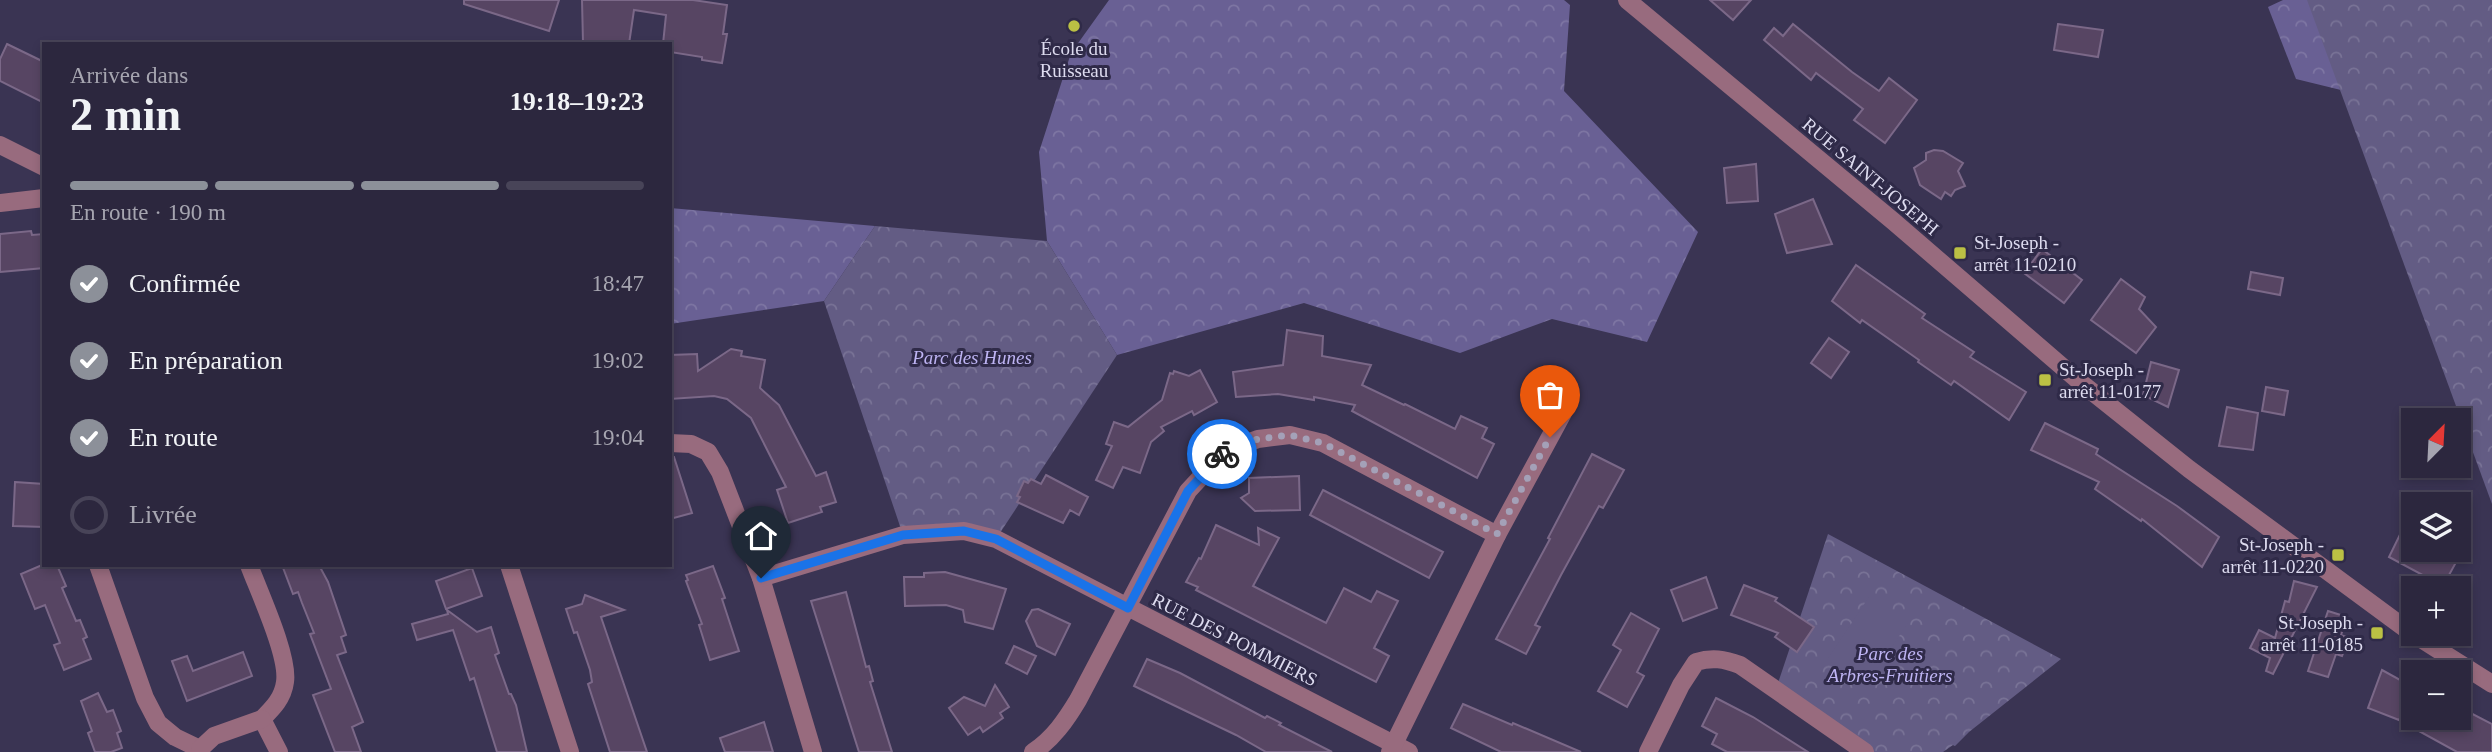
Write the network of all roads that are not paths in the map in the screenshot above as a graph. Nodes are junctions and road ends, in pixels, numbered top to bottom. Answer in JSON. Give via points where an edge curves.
{"nodes":[{"id":1,"x":1627,"y":0,"type":"edge"},
{"id":2,"x":0,"y":145,"type":"edge"},
{"id":3,"x":42,"y":166,"type":"edge"},
{"id":4,"x":42,"y":198,"type":"edge"},
{"id":5,"x":0,"y":203,"type":"edge"},
{"id":6,"x":1563,"y":413,"type":"dead end"},
{"id":7,"x":672,"y":443,"type":"edge"},
{"id":8,"x":1497,"y":534,"type":"junction"},
{"id":9,"x":98,"y":567,"type":"edge"},
{"id":10,"x":250,"y":567,"type":"edge"},
{"id":11,"x":510,"y":567,"type":"edge"},
{"id":12,"x":761,"y":578,"type":"junction"},
{"id":13,"x":1128,"y":608,"type":"junction"},
{"id":14,"x":2492,"y":684,"type":"edge"},
{"id":15,"x":262,"y":719,"type":"junction"},
{"id":16,"x":1398,"y":750,"type":"edge"},
{"id":17,"x":201,"y":751,"type":"edge"},
{"id":18,"x":279,"y":752,"type":"edge"},
{"id":19,"x":569,"y":752,"type":"edge"},
{"id":20,"x":813,"y":752,"type":"edge"},
{"id":21,"x":1033,"y":752,"type":"edge"},
{"id":22,"x":1648,"y":752,"type":"edge"},
{"id":23,"x":1865,"y":752,"type":"edge"}],
"edges":[{"from":1,"to":14,"type":"street","name":"RUE SAINT-JOSEPH","via":[[2178,460],[2410,632]]},
{"from":2,"to":3,"type":"street"},
{"from":4,"to":5,"type":"street"},
{"from":6,"to":8,"type":"street"},
{"from":7,"to":12,"type":"street","via":[[691,444],[708,452]]},
{"from":8,"to":13,"type":"street","via":[[1323,443],[1290,435],[1258,439],[1225,451],[1188,491]]},
{"from":8,"to":16,"type":"street"},
{"from":9,"to":17,"type":"street","via":[[158,723]]},
{"from":10,"to":15,"type":"street","via":[[284,662],[285,682],[278,702]]},
{"from":11,"to":19,"type":"street"},
{"from":12,"to":13,"type":"street","name":"RUE DES POMMIERS","via":[[903,535],[964,531],[996,539]]},
{"from":12,"to":20,"type":"street"},
{"from":13,"to":16,"type":"street","name":"RUE DES POMMIERS"},
{"from":13,"to":21,"type":"street","via":[[1062,726]]},
{"from":15,"to":17,"type":"street","via":[[214,736]]},
{"from":15,"to":18,"type":"street"},
{"from":22,"to":23,"type":"street","via":[[1696,662],[1725,659]]}]}
